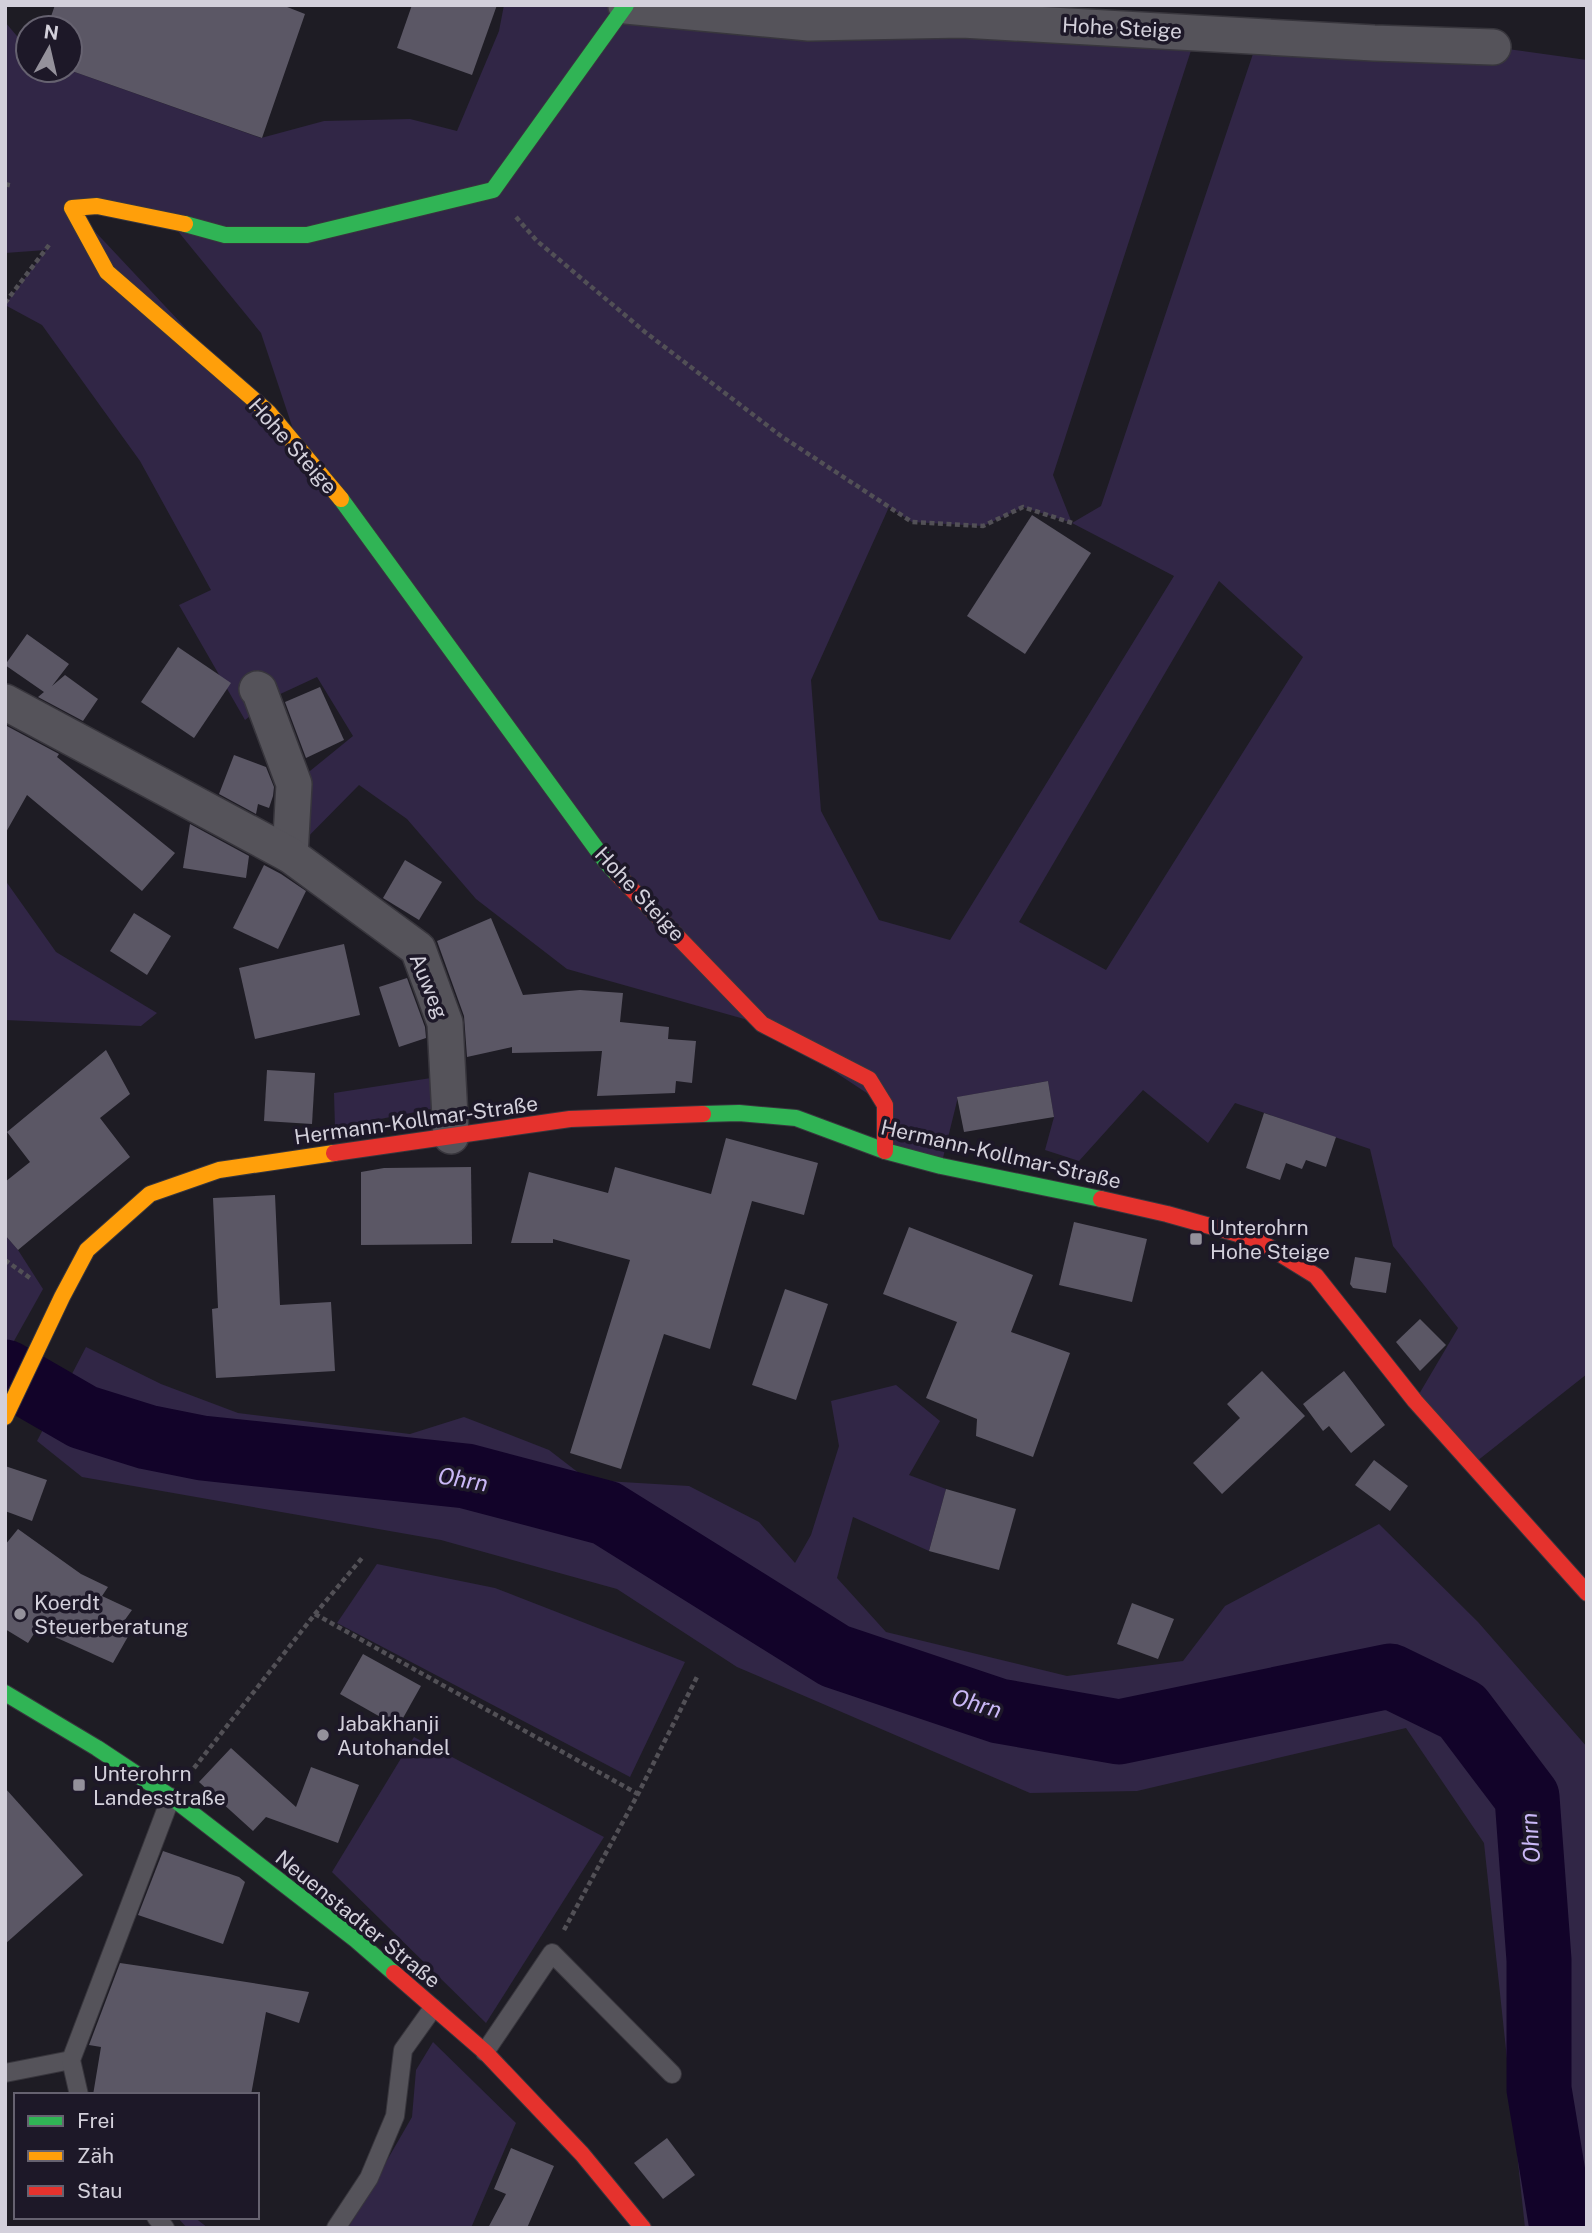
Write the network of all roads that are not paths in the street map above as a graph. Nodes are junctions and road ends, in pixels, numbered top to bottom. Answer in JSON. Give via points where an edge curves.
{"nodes":[{"id":1,"x":626,"y":6,"type":"edge"},
{"id":2,"x":1493,"y":47,"type":"dead end"},
{"id":3,"x":257,"y":689,"type":"dead end"},
{"id":4,"x":5,"y":702,"type":"edge"},
{"id":5,"x":290,"y":855,"type":"junction"},
{"id":6,"x":451,"y":1136,"type":"junction"},
{"id":7,"x":885,"y":1151,"type":"junction"},
{"id":8,"x":5,"y":1418,"type":"edge"},
{"id":9,"x":1587,"y":1593,"type":"edge"},
{"id":10,"x":5,"y":1693,"type":"edge"},
{"id":11,"x":171,"y":1797,"type":"junction"},
{"id":12,"x":433,"y":2008,"type":"junction"},
{"id":13,"x":485,"y":2052,"type":"junction"},
{"id":14,"x":71,"y":2060,"type":"junction"},
{"id":15,"x":5,"y":2073,"type":"edge"},
{"id":16,"x":672,"y":2074,"type":"dead end"},
{"id":17,"x":79,"y":2093,"type":"edge"},
{"id":18,"x":336,"y":2228,"type":"edge"},
{"id":19,"x":643,"y":2228,"type":"edge"}],
"edges":[{"from":1,"to":2,"type":"street","name":"Hohe Steige","via":[[809,23],[962,20]]},
{"from":1,"to":7,"type":"street","name":"Hohe Steige","via":[[493,190],[307,234],[225,235],[97,206],[72,208],[107,272],[268,412],[343,502],[606,862],[762,1024],[869,1079],[885,1105]]},
{"from":3,"to":5,"type":"street","via":[[294,784]]},
{"from":4,"to":5,"type":"street","name":"Auweg"},
{"from":5,"to":6,"type":"street","name":"Auweg","via":[[418,949],[445,1023]]},
{"from":6,"to":7,"type":"street","name":"Hermann-Kollmar-Straße","via":[[570,1119],[739,1113],[796,1118]]},
{"from":6,"to":8,"type":"street","name":"Hermann-Kollmar-Straße","via":[[219,1170],[150,1194],[87,1250]]},
{"from":7,"to":9,"type":"street","name":"Hermann-Kollmar-Straße","via":[[1244,1235],[1306,1269],[1333,1296],[1415,1401]]},
{"from":10,"to":11,"type":"street","name":"Neuenstadter Straße"},
{"from":11,"to":12,"type":"street","name":"Neuenstadter Straße","via":[[356,1940]]},
{"from":11,"to":14,"type":"lane"},
{"from":12,"to":13,"type":"street","name":"Neuenstadter Straße"},
{"from":12,"to":18,"type":"lane","via":[[403,2050],[395,2116],[369,2178]]},
{"from":13,"to":16,"type":"lane","via":[[552,1953]]},
{"from":13,"to":19,"type":"street","name":"Neuenstadter Straße","via":[[582,2154]]},
{"from":14,"to":15,"type":"lane"},
{"from":14,"to":17,"type":"lane"}]}
